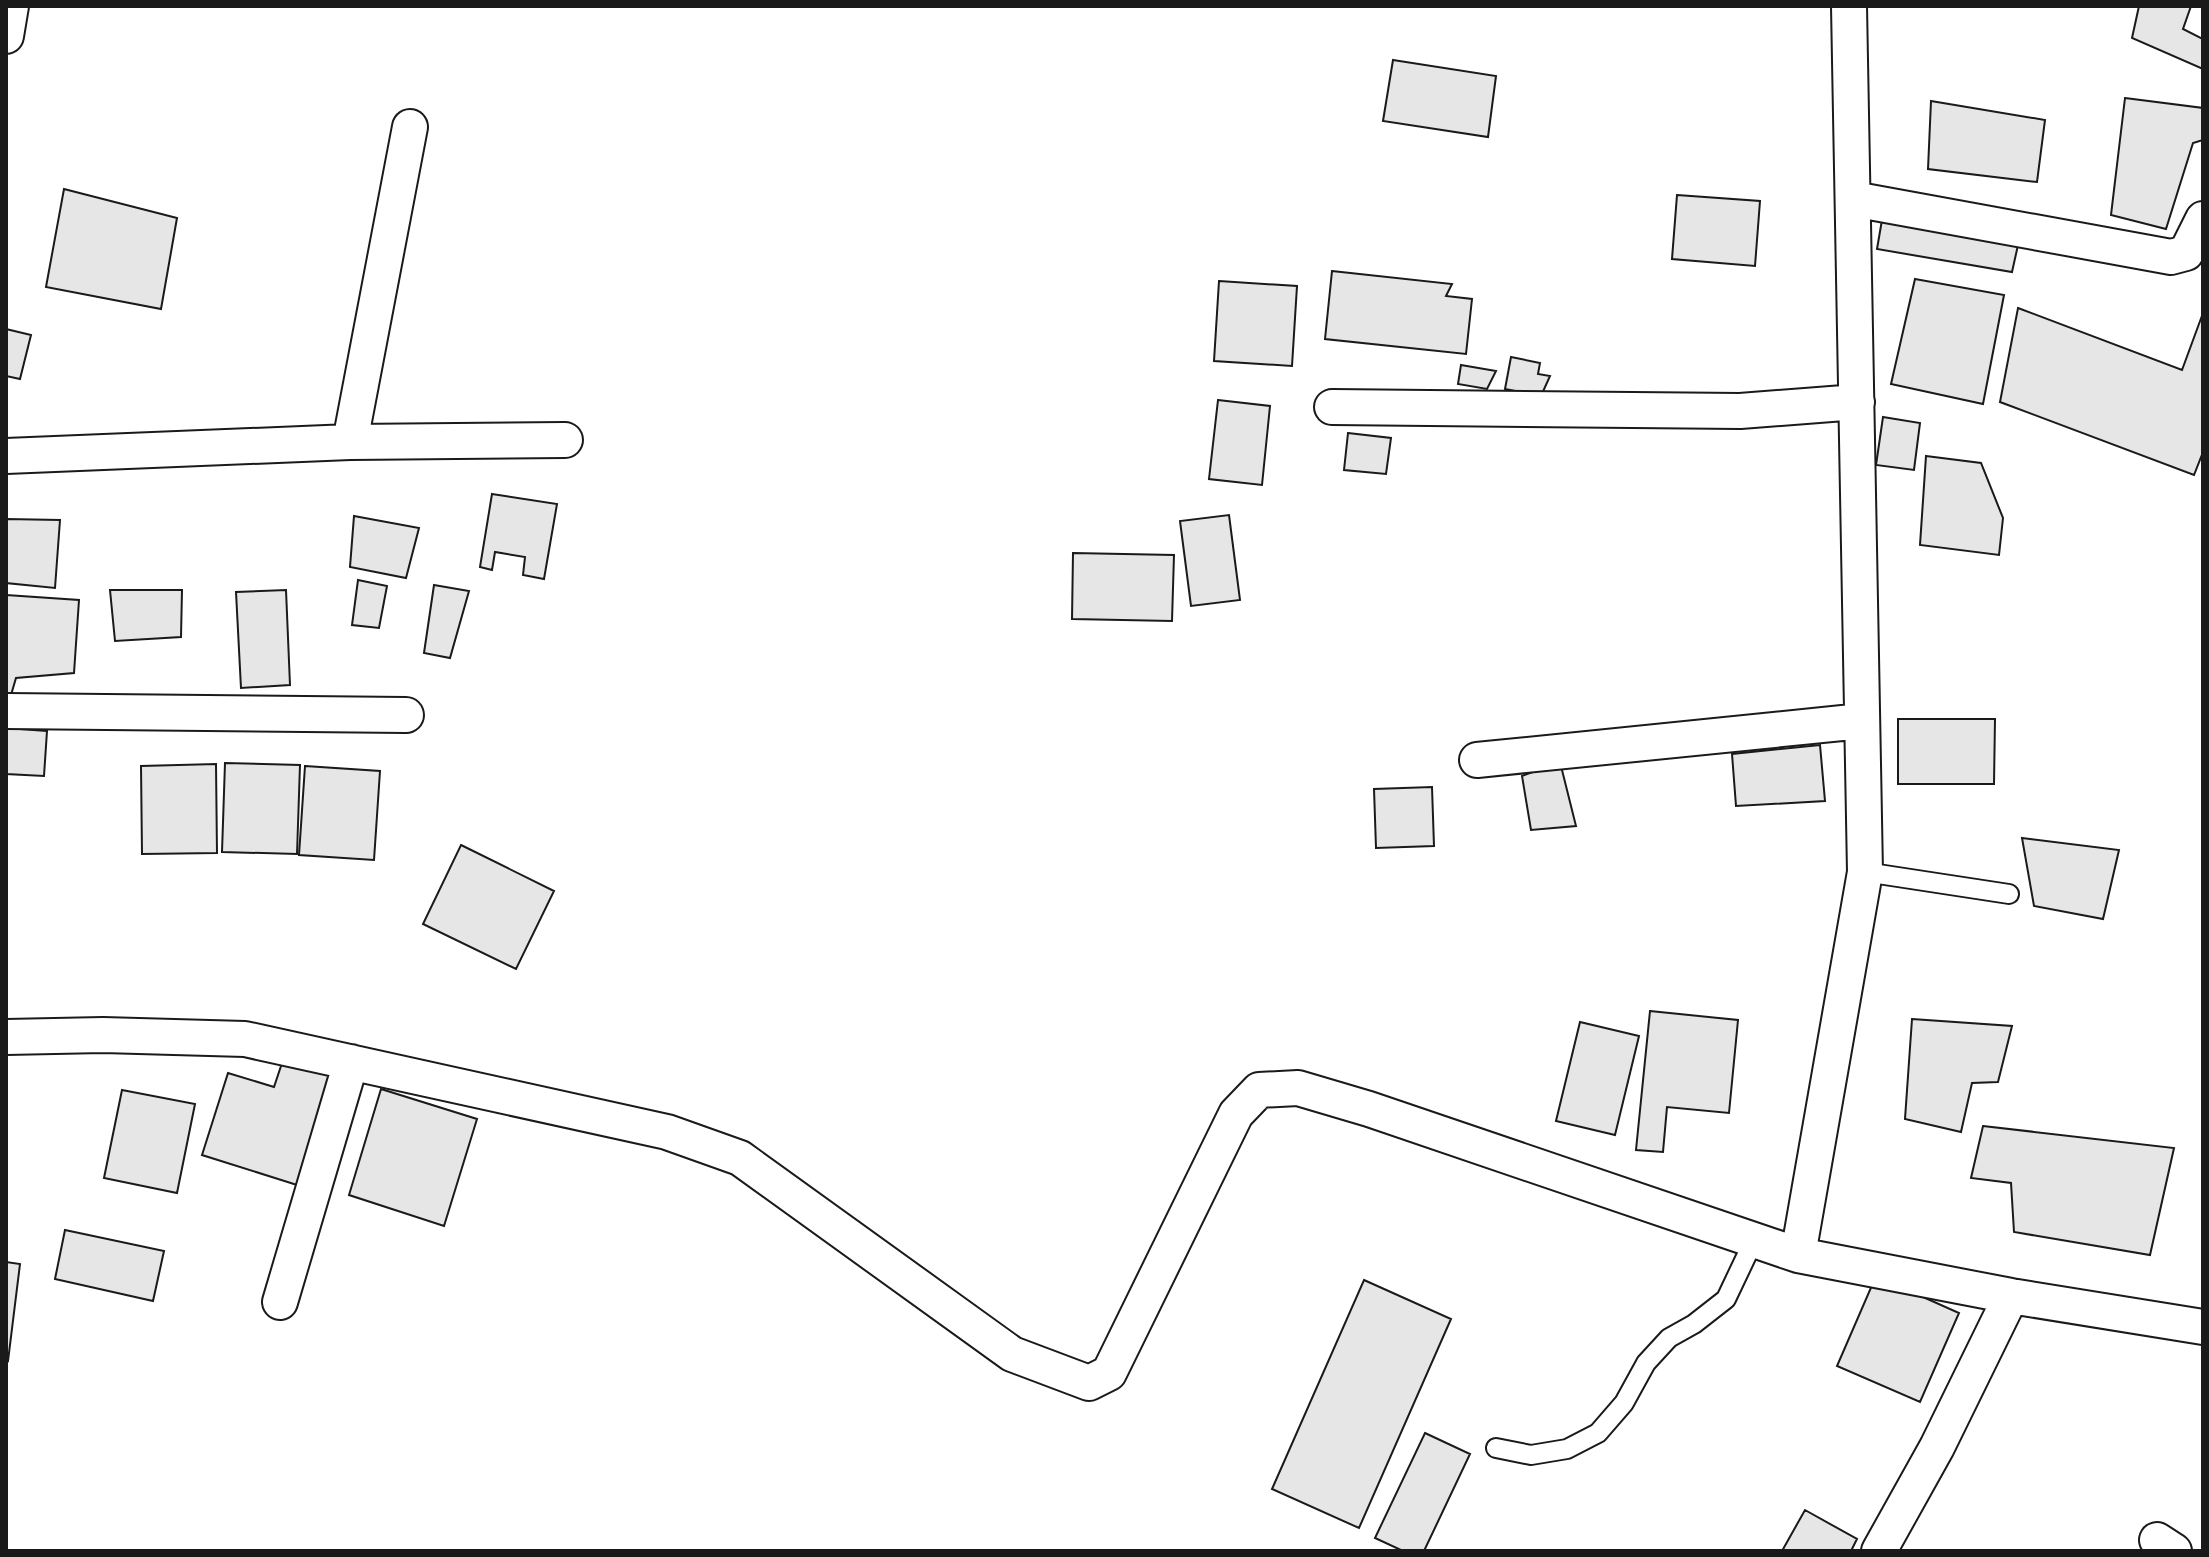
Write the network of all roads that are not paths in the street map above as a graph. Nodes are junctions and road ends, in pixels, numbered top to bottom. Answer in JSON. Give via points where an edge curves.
{"nodes":[{"id":1,"x":11,"y":6,"type":"edge"},
{"id":2,"x":1849,"y":6,"type":"edge"},
{"id":3,"x":6,"y":36,"type":"edge"},
{"id":4,"x":410,"y":127,"type":"dead end"},
{"id":5,"x":1853,"y":199,"type":"junction"},
{"id":6,"x":2203,"y":219,"type":"edge"},
{"id":7,"x":1857,"y":402,"type":"junction"},
{"id":8,"x":1332,"y":407,"type":"dead end"},
{"id":9,"x":565,"y":440,"type":"dead end"},
{"id":10,"x":350,"y":442,"type":"junction"},
{"id":11,"x":6,"y":456,"type":"edge"},
{"id":12,"x":6,"y":711,"type":"edge"},
{"id":13,"x":406,"y":715,"type":"dead end"},
{"id":14,"x":1862,"y":721,"type":"junction"},
{"id":15,"x":1477,"y":760,"type":"dead end"},
{"id":16,"x":1865,"y":872,"type":"junction"},
{"id":17,"x":2009,"y":894,"type":"dead end"},
{"id":18,"x":6,"y":1037,"type":"edge"},
{"id":19,"x":351,"y":1062,"type":"junction"},
{"id":20,"x":1754,"y":1240,"type":"junction"},
{"id":21,"x":1798,"y":1255,"type":"junction"},
{"id":22,"x":2011,"y":1296,"type":"junction"},
{"id":23,"x":280,"y":1302,"type":"dead end"},
{"id":24,"x":2203,"y":1327,"type":"edge"},
{"id":25,"x":1496,"y":1448,"type":"dead end"},
{"id":26,"x":1879,"y":1551,"type":"edge"}],
"edges":[{"from":1,"to":3,"type":"street"},
{"from":2,"to":5,"type":"street"},
{"from":4,"to":10,"type":"street"},
{"from":5,"to":6,"type":"street","via":[[2171,257],[2186,253]]},
{"from":5,"to":7,"type":"street"},
{"from":7,"to":8,"type":"street","via":[[1740,411]]},
{"from":7,"to":14,"type":"street"},
{"from":9,"to":10,"type":"street"},
{"from":10,"to":11,"type":"street"},
{"from":12,"to":13,"type":"street"},
{"from":14,"to":15,"type":"street"},
{"from":14,"to":16,"type":"street"},
{"from":16,"to":17,"type":"lane"},
{"from":16,"to":21,"type":"street"},
{"from":18,"to":19,"type":"street","via":[[245,1039]]},
{"from":19,"to":20,"type":"street","via":[[667,1132],[740,1158],[1012,1354],[1089,1383],[1109,1373],[1236,1114],[1259,1090],[1298,1088],[1369,1109]]},
{"from":19,"to":23,"type":"street"},
{"from":20,"to":21,"type":"street"},
{"from":20,"to":25,"type":"lane","via":[[1726,1299],[1669,1338],[1598,1433],[1567,1449],[1531,1455]]},
{"from":21,"to":22,"type":"street"},
{"from":22,"to":24,"type":"street"},
{"from":22,"to":26,"type":"street"}]}
